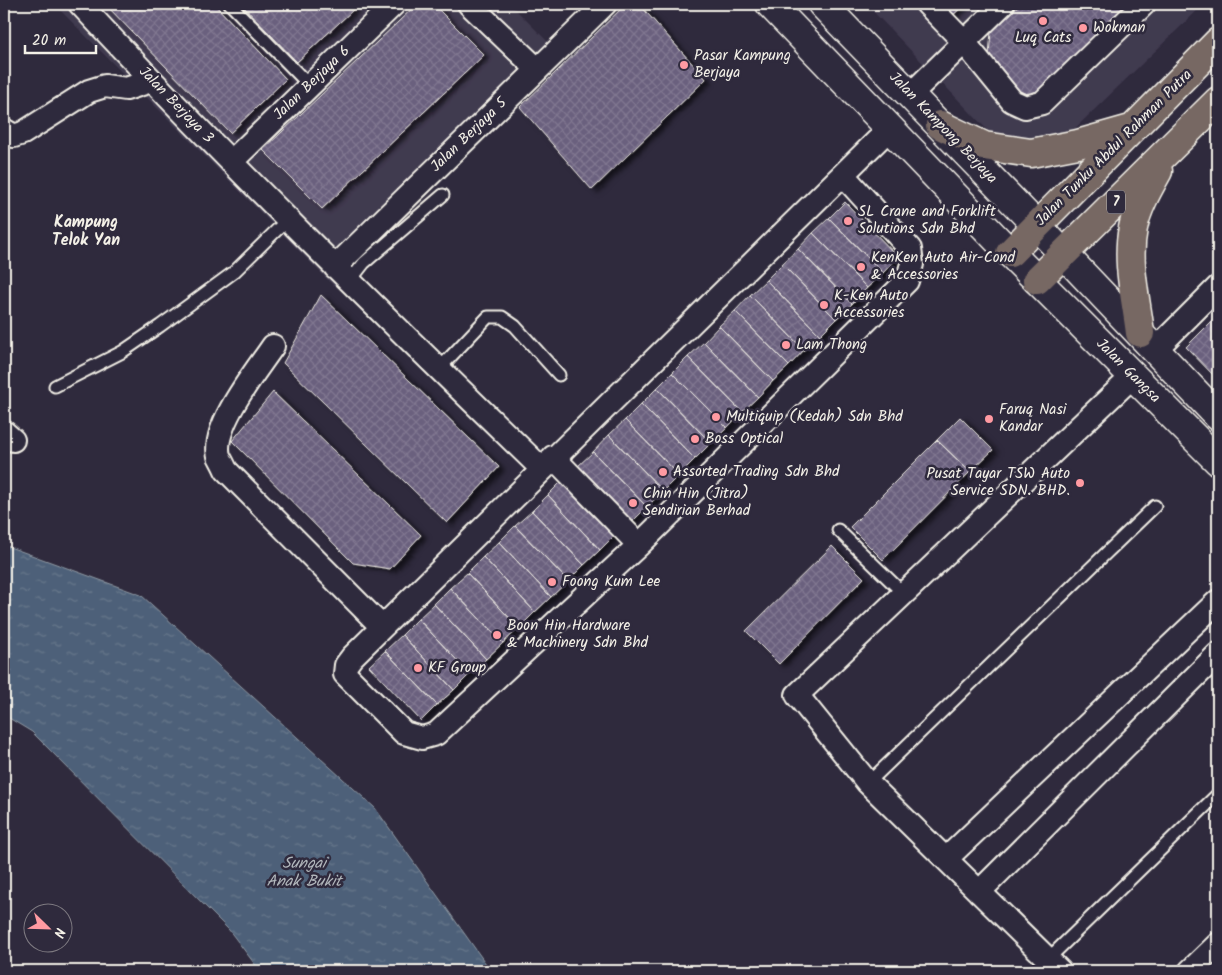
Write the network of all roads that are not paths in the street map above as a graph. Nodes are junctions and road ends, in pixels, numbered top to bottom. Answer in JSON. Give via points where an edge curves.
{"nodes":[{"id":1,"x":80,"y":4,"type":"edge"},
{"id":2,"x":230,"y":4,"type":"edge"},
{"id":3,"x":394,"y":4,"type":"edge"},
{"id":4,"x":469,"y":4,"type":"edge"},
{"id":5,"x":605,"y":4,"type":"edge"},
{"id":6,"x":770,"y":4,"type":"edge"},
{"id":7,"x":822,"y":4,"type":"edge"},
{"id":8,"x":927,"y":4,"type":"edge"},
{"id":9,"x":1003,"y":4,"type":"edge"},
{"id":10,"x":1144,"y":4,"type":"edge"},
{"id":11,"x":964,"y":42,"type":"junction"},
{"id":12,"x":1218,"y":42,"type":"edge"},
{"id":13,"x":537,"y":69,"type":"junction"},
{"id":14,"x":151,"y":81,"type":"junction"},
{"id":15,"x":309,"y":85,"type":"junction"},
{"id":16,"x":911,"y":94,"type":"junction"},
{"id":17,"x":1218,"y":101,"type":"edge"},
{"id":18,"x":940,"y":125,"type":"junction"},
{"id":19,"x":890,"y":128,"type":"junction"},
{"id":20,"x":1133,"y":128,"type":"junction"},
{"id":21,"x":4,"y":130,"type":"edge"},
{"id":22,"x":1168,"y":149,"type":"junction"},
{"id":23,"x":231,"y":162,"type":"junction"},
{"id":24,"x":843,"y":175,"type":"junction"},
{"id":25,"x":443,"y":195,"type":"dead end"},
{"id":26,"x":287,"y":220,"type":"junction"},
{"id":27,"x":1037,"y":226,"type":"junction"},
{"id":28,"x":1010,"y":253,"type":"junction"},
{"id":29,"x":1063,"y":254,"type":"junction"},
{"id":30,"x":342,"y":274,"type":"junction"},
{"id":31,"x":1037,"y":280,"type":"junction"},
{"id":32,"x":1218,"y":287,"type":"edge"},
{"id":33,"x":1148,"y":341,"type":"junction"},
{"id":34,"x":273,"y":346,"type":"dead end"},
{"id":35,"x":439,"y":369,"type":"junction"},
{"id":36,"x":559,"y":375,"type":"dead end"},
{"id":37,"x":1133,"y":376,"type":"junction"},
{"id":38,"x":55,"y":386,"type":"dead end"},
{"id":39,"x":1218,"y":416,"type":"edge"},
{"id":40,"x":1218,"y":461,"type":"edge"},
{"id":41,"x":548,"y":463,"type":"junction"},
{"id":42,"x":1155,"y":506,"type":"dead end"},
{"id":43,"x":838,"y":530,"type":"dead end"},
{"id":44,"x":639,"y":545,"type":"junction"},
{"id":45,"x":903,"y":593,"type":"junction"},
{"id":46,"x":1218,"y":601,"type":"edge"},
{"id":47,"x":382,"y":626,"type":"junction"},
{"id":48,"x":1218,"y":654,"type":"edge"},
{"id":49,"x":868,"y":783,"type":"junction"},
{"id":50,"x":1218,"y":794,"type":"edge"},
{"id":51,"x":946,"y":859,"type":"junction"},
{"id":52,"x":978,"y":892,"type":"junction"},
{"id":53,"x":1218,"y":944,"type":"edge"},
{"id":54,"x":1054,"y":965,"type":"edge"},
{"id":55,"x":1190,"y":971,"type":"edge"}],
"edges":[{"from":1,"to":14,"type":"street","name":"Jalan Berjaya 3"},
{"from":2,"to":15,"type":"lane"},
{"from":3,"to":15,"type":"street","name":"Jalan Berjaya 6"},
{"from":4,"to":13,"type":"street"},
{"from":5,"to":13,"type":"street","name":"Jalan Berjaya 5"},
{"from":6,"to":19,"type":"street"},
{"from":7,"to":16,"type":"street","name":"Jalan Kampong Berjaya"},
{"from":8,"to":11,"type":"street"},
{"from":9,"to":11,"type":"street"},
{"from":10,"to":11,"type":"street","via":[[1042,103],[1025,107],[1012,101]]},
{"from":11,"to":16,"type":"street"},
{"from":12,"to":20,"type":"main road","name":"Jalan Tunku Abdul Rahman Putra"},
{"from":13,"to":30,"type":"street","name":"Jalan Berjaya 5"},
{"from":14,"to":21,"type":"street","via":[[126,89],[105,86],[89,91],[23,133],[14,136]]},
{"from":14,"to":23,"type":"street","name":"Jalan Berjaya 3"},
{"from":15,"to":23,"type":"street","name":"Jalan Berjaya 6"},
{"from":16,"to":18,"type":"street","name":"Jalan Kampong Berjaya"},
{"from":17,"to":22,"type":"main road","number":"7"},
{"from":18,"to":20,"type":"main road","via":[[984,146],[1031,153]]},
{"from":18,"to":27,"type":"street","name":"Jalan Kampong Berjaya"},
{"from":19,"to":24,"type":"street"},
{"from":19,"to":28,"type":"street"},
{"from":20,"to":27,"type":"main road","name":"Jalan Tunku Abdul Rahman Putra"},
{"from":22,"to":29,"type":"main road","number":"7"},
{"from":22,"to":33,"type":"main road","via":[[1143,199],[1133,228],[1130,256]]},
{"from":23,"to":26,"type":"street","name":"Jalan Berjaya 3"},
{"from":24,"to":41,"type":"street"},
{"from":24,"to":44,"type":"street","via":[[910,249],[912,264],[907,281]]},
{"from":25,"to":30,"type":"lane","via":[[364,263]]},
{"from":26,"to":30,"type":"street","name":"Jalan Berjaya 3"},
{"from":26,"to":38,"type":"lane","via":[[234,272],[160,326],[122,352]]},
{"from":27,"to":28,"type":"main road","name":"Jalan Tunku Abdul Rahman Putra"},
{"from":27,"to":29,"type":"street","name":"Jalan Kampong Berjaya"},
{"from":28,"to":31,"type":"street","name":"Jalan Gangsa"},
{"from":29,"to":31,"type":"main road","number":"7"},
{"from":29,"to":33,"type":"street"},
{"from":30,"to":35,"type":"street","name":"Jalan Berjaya 3"},
{"from":31,"to":37,"type":"street","name":"Jalan Gangsa"},
{"from":32,"to":33,"type":"street"},
{"from":33,"to":39,"type":"street"},
{"from":34,"to":47,"type":"street","via":[[226,416],[219,454],[226,470]]},
{"from":35,"to":36,"type":"lane","via":[[488,317],[502,317]]},
{"from":35,"to":41,"type":"street","name":"Jalan Berjaya 3"},
{"from":37,"to":40,"type":"street","name":"Jalan Gangsa"},
{"from":37,"to":45,"type":"street"},
{"from":41,"to":44,"type":"street","name":"Jalan Berjaya 3"},
{"from":41,"to":47,"type":"street"},
{"from":42,"to":49,"type":"lane"},
{"from":43,"to":45,"type":"lane"},
{"from":44,"to":47,"type":"street","via":[[436,734],[422,738],[404,733],[346,674],[346,665],[352,656]]},
{"from":45,"to":49,"type":"street","via":[[797,695]]},
{"from":46,"to":51,"type":"street"},
{"from":48,"to":52,"type":"street"},
{"from":49,"to":51,"type":"street"},
{"from":50,"to":54,"type":"lane"},
{"from":51,"to":52,"type":"street"},
{"from":52,"to":54,"type":"street"},
{"from":53,"to":55,"type":"street"}]}
